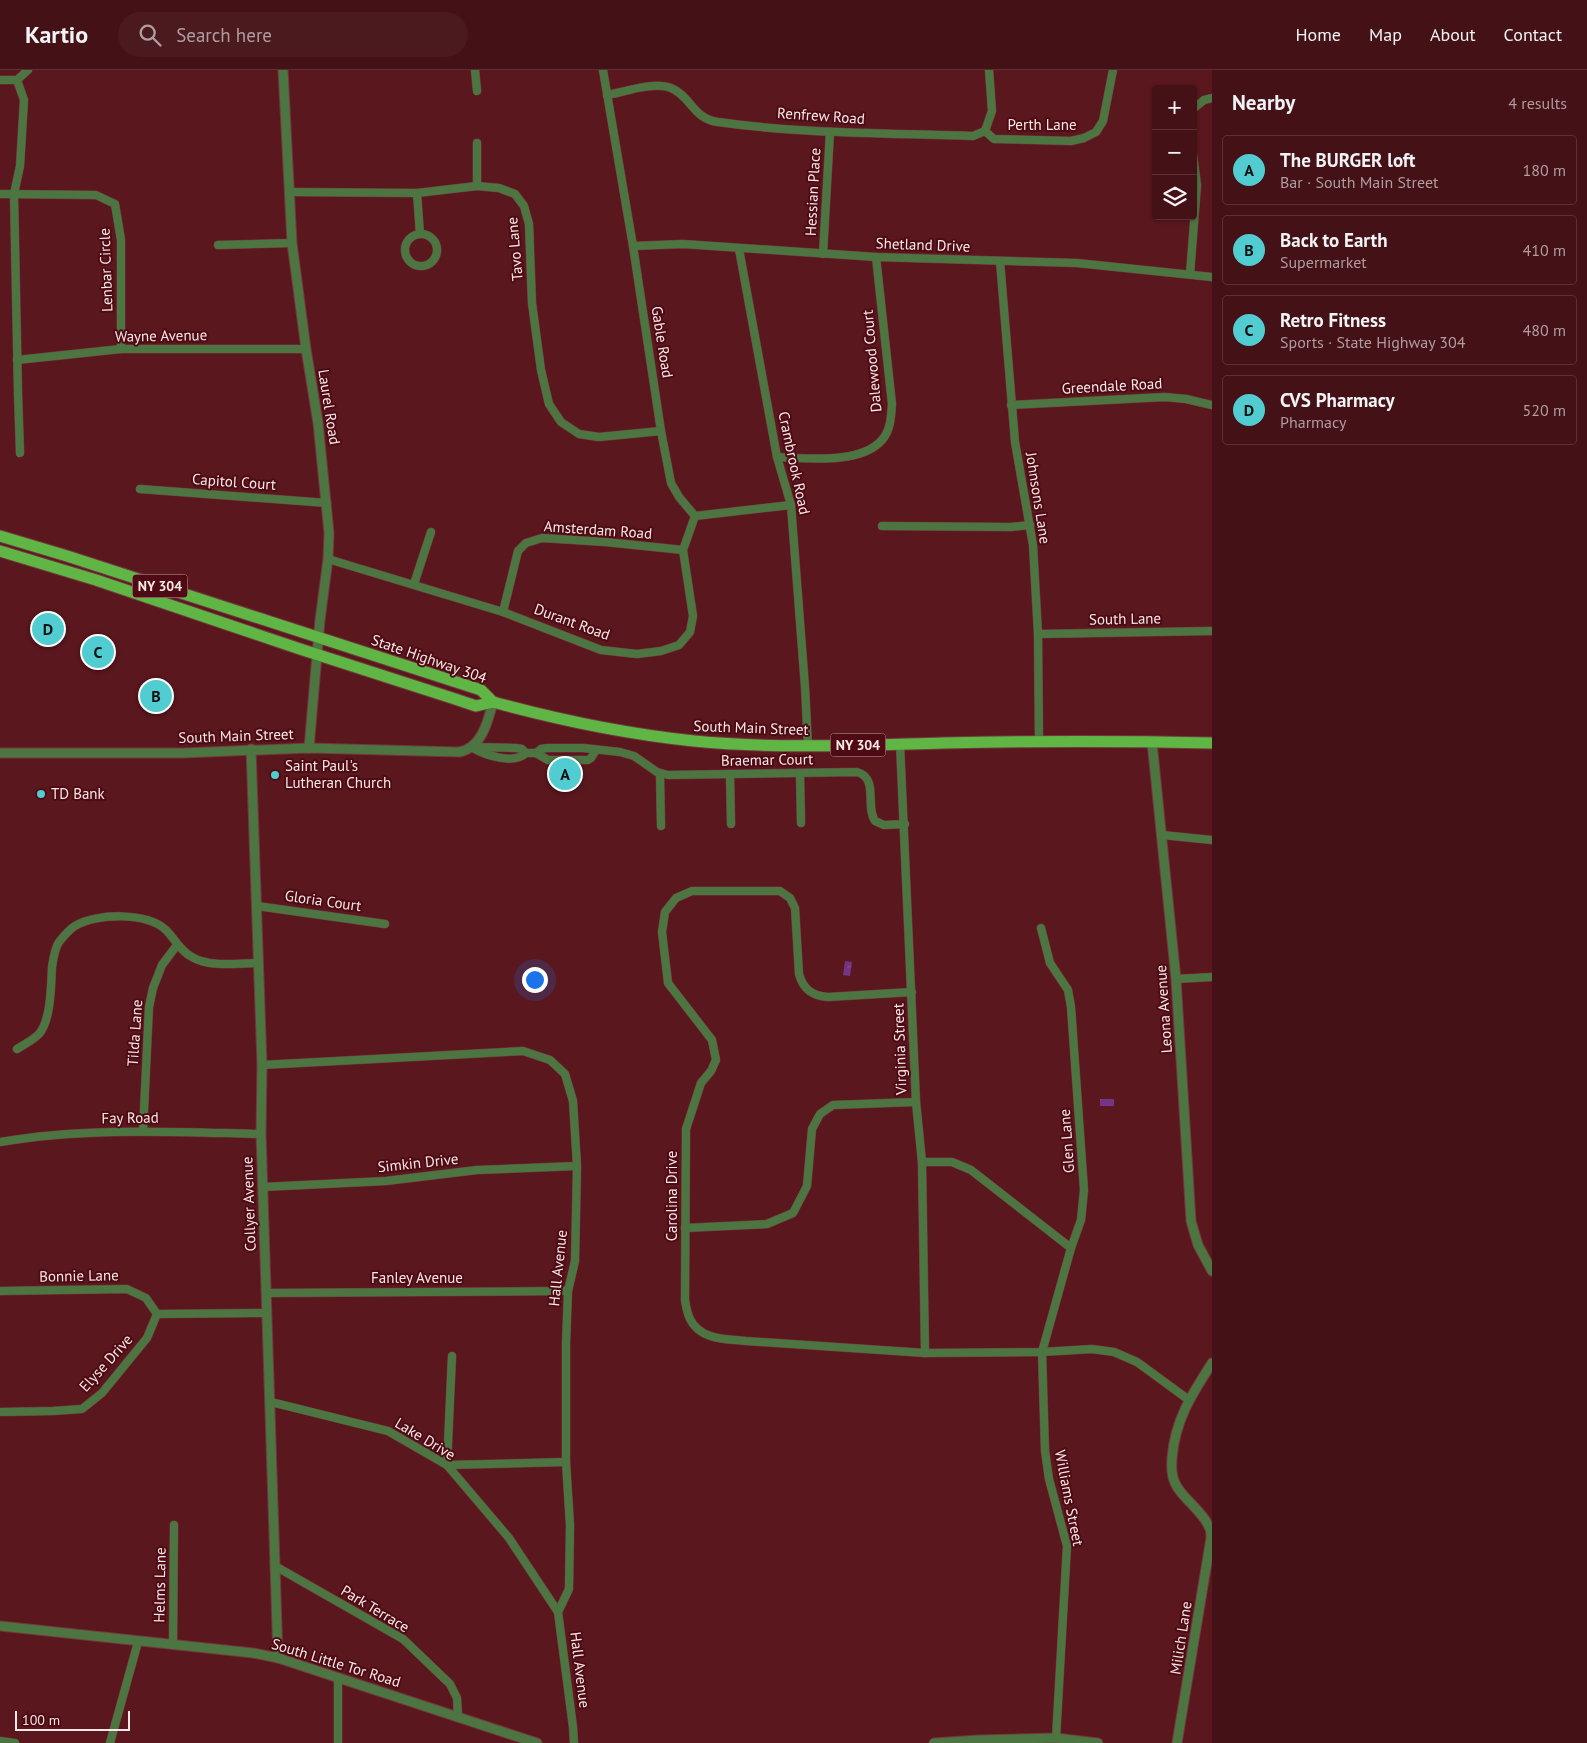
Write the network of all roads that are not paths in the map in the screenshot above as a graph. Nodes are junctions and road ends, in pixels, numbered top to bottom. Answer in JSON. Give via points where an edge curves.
{"nodes":[{"id":1,"x":28,"y":70,"type":"edge"},
{"id":2,"x":283,"y":70,"type":"edge"},
{"id":3,"x":475,"y":70,"type":"edge"},
{"id":4,"x":603,"y":70,"type":"edge"},
{"id":5,"x":989,"y":70,"type":"edge"},
{"id":6,"x":1113,"y":70,"type":"edge"},
{"id":7,"x":0,"y":80,"type":"edge"},
{"id":8,"x":17,"y":80,"type":"junction"},
{"id":9,"x":476,"y":91,"type":"dead end"},
{"id":10,"x":607,"y":95,"type":"junction"},
{"id":11,"x":1212,"y":98,"type":"edge"},
{"id":12,"x":1197,"y":106,"type":"edge"},
{"id":13,"x":985,"y":131,"type":"junction"},
{"id":14,"x":830,"y":132,"type":"junction"},
{"id":15,"x":477,"y":143,"type":"dead end"},
{"id":16,"x":1195,"y":175,"type":"edge"},
{"id":17,"x":477,"y":186,"type":"junction"},
{"id":18,"x":290,"y":192,"type":"junction"},
{"id":19,"x":416,"y":193,"type":"junction"},
{"id":20,"x":0,"y":194,"type":"edge"},
{"id":21,"x":14,"y":194,"type":"junction"},
{"id":22,"x":420,"y":234,"type":"junction"},
{"id":23,"x":292,"y":243,"type":"junction"},
{"id":24,"x":218,"y":245,"type":"dead end"},
{"id":25,"x":633,"y":246,"type":"junction"},
{"id":26,"x":739,"y":249,"type":"junction"},
{"id":27,"x":823,"y":254,"type":"junction"},
{"id":28,"x":876,"y":258,"type":"junction"},
{"id":29,"x":1000,"y":260,"type":"junction"},
{"id":30,"x":1190,"y":274,"type":"junction"},
{"id":31,"x":1212,"y":277,"type":"edge"},
{"id":32,"x":121,"y":348,"type":"junction"},
{"id":33,"x":306,"y":349,"type":"junction"},
{"id":34,"x":17,"y":360,"type":"junction"},
{"id":35,"x":1012,"y":405,"type":"junction"},
{"id":36,"x":1212,"y":405,"type":"edge"},
{"id":37,"x":662,"y":430,"type":"junction"},
{"id":38,"x":20,"y":452,"type":"dead end"},
{"id":39,"x":777,"y":457,"type":"junction"},
{"id":40,"x":140,"y":489,"type":"dead end"},
{"id":41,"x":326,"y":503,"type":"junction"},
{"id":42,"x":791,"y":505,"type":"junction"},
{"id":43,"x":695,"y":516,"type":"junction"},
{"id":44,"x":1030,"y":525,"type":"junction"},
{"id":45,"x":882,"y":526,"type":"dead end"},
{"id":46,"x":432,"y":532,"type":"dead end"},
{"id":47,"x":0,"y":536,"type":"edge"},
{"id":48,"x":683,"y":550,"type":"junction"},
{"id":49,"x":0,"y":551,"type":"edge"},
{"id":50,"x":328,"y":559,"type":"junction"},
{"id":51,"x":414,"y":584,"type":"junction"},
{"id":52,"x":503,"y":612,"type":"junction"},
{"id":53,"x":1212,"y":631,"type":"edge"},
{"id":54,"x":1038,"y":634,"type":"junction"},
{"id":55,"x":319,"y":637,"type":"junction"},
{"id":56,"x":317,"y":655,"type":"junction"},
{"id":57,"x":493,"y":702,"type":"junction"},
{"id":58,"x":1039,"y":741,"type":"junction"},
{"id":59,"x":1152,"y":742,"type":"junction"},
{"id":60,"x":1212,"y":743,"type":"edge"},
{"id":61,"x":900,"y":744,"type":"junction"},
{"id":62,"x":808,"y":746,"type":"junction"},
{"id":63,"x":471,"y":747,"type":"junction"},
{"id":64,"x":308,"y":748,"type":"junction"},
{"id":65,"x":251,"y":749,"type":"junction"},
{"id":66,"x":596,"y":750,"type":"junction"},
{"id":67,"x":0,"y":753,"type":"edge"},
{"id":68,"x":536,"y":753,"type":"junction"},
{"id":69,"x":800,"y":773,"type":"junction"},
{"id":70,"x":660,"y":774,"type":"junction"},
{"id":71,"x":730,"y":774,"type":"junction"},
{"id":72,"x":801,"y":823,"type":"dead end"},
{"id":73,"x":731,"y":824,"type":"dead end"},
{"id":74,"x":904,"y":824,"type":"junction"},
{"id":75,"x":661,"y":826,"type":"dead end"},
{"id":76,"x":1162,"y":835,"type":"junction"},
{"id":77,"x":1212,"y":840,"type":"edge"},
{"id":78,"x":257,"y":906,"type":"junction"},
{"id":79,"x":385,"y":924,"type":"dead end"},
{"id":80,"x":1041,"y":928,"type":"dead end"},
{"id":81,"x":177,"y":945,"type":"junction"},
{"id":82,"x":259,"y":963,"type":"junction"},
{"id":83,"x":1212,"y":977,"type":"edge"},
{"id":84,"x":1176,"y":979,"type":"junction"},
{"id":85,"x":912,"y":992,"type":"junction"},
{"id":86,"x":17,"y":1049,"type":"dead end"},
{"id":87,"x":262,"y":1065,"type":"junction"},
{"id":88,"x":916,"y":1102,"type":"junction"},
{"id":89,"x":143,"y":1131,"type":"junction"},
{"id":90,"x":261,"y":1134,"type":"junction"},
{"id":91,"x":0,"y":1142,"type":"edge"},
{"id":92,"x":922,"y":1162,"type":"junction"},
{"id":93,"x":577,"y":1166,"type":"junction"},
{"id":94,"x":263,"y":1187,"type":"junction"},
{"id":95,"x":686,"y":1228,"type":"junction"},
{"id":96,"x":1071,"y":1248,"type":"junction"},
{"id":97,"x":1212,"y":1271,"type":"edge"},
{"id":98,"x":0,"y":1291,"type":"edge"},
{"id":99,"x":568,"y":1291,"type":"junction"},
{"id":100,"x":266,"y":1293,"type":"junction"},
{"id":101,"x":266,"y":1312,"type":"junction"},
{"id":102,"x":157,"y":1314,"type":"junction"},
{"id":103,"x":925,"y":1352,"type":"junction"},
{"id":104,"x":1042,"y":1352,"type":"junction"},
{"id":105,"x":452,"y":1356,"type":"dead end"},
{"id":106,"x":1212,"y":1363,"type":"edge"},
{"id":107,"x":1189,"y":1400,"type":"junction"},
{"id":108,"x":271,"y":1402,"type":"junction"},
{"id":109,"x":0,"y":1412,"type":"edge"},
{"id":110,"x":566,"y":1462,"type":"junction"},
{"id":111,"x":447,"y":1465,"type":"junction"},
{"id":112,"x":174,"y":1525,"type":"dead end"},
{"id":113,"x":1211,"y":1538,"type":"edge"},
{"id":114,"x":275,"y":1566,"type":"junction"},
{"id":115,"x":558,"y":1612,"type":"junction"},
{"id":116,"x":0,"y":1626,"type":"edge"},
{"id":117,"x":138,"y":1642,"type":"junction"},
{"id":118,"x":173,"y":1645,"type":"junction"},
{"id":119,"x":278,"y":1658,"type":"junction"},
{"id":120,"x":338,"y":1677,"type":"junction"},
{"id":121,"x":458,"y":1716,"type":"junction"},
{"id":122,"x":1056,"y":1738,"type":"junction"},
{"id":123,"x":0,"y":1741,"type":"edge"},
{"id":124,"x":15,"y":1743,"type":"edge"},
{"id":125,"x":110,"y":1743,"type":"edge"},
{"id":126,"x":338,"y":1743,"type":"edge"},
{"id":127,"x":537,"y":1743,"type":"edge"},
{"id":128,"x":574,"y":1743,"type":"edge"},
{"id":129,"x":934,"y":1743,"type":"edge"},
{"id":130,"x":1098,"y":1743,"type":"edge"},
{"id":131,"x":1177,"y":1743,"type":"edge"}],
"edges":[{"from":1,"to":8,"type":"street"},
{"from":2,"to":18,"type":"street","name":"Laurel Road"},
{"from":3,"to":9,"type":"street"},
{"from":4,"to":10,"type":"street","name":"Gable Road"},
{"from":5,"to":13,"type":"street","via":[[992,111]]},
{"from":6,"to":13,"type":"street","name":"Perth Lane","via":[[1103,121],[1096,132],[1084,138],[994,139]]},
{"from":7,"to":8,"type":"street"},
{"from":8,"to":21,"type":"street","via":[[24,100],[20,166]]},
{"from":10,"to":14,"type":"street","name":"Renfrew Road","via":[[652,86],[669,87],[682,94],[698,114],[716,122]]},
{"from":10,"to":25,"type":"street","name":"Gable Road"},
{"from":11,"to":12,"type":"street"},
{"from":13,"to":14,"type":"street","name":"Renfrew Road","via":[[973,136]]},
{"from":14,"to":27,"type":"street","name":"Hessian Place"},
{"from":15,"to":17,"type":"street"},
{"from":16,"to":30,"type":"street"},
{"from":17,"to":19,"type":"street","name":"Tavo Lane"},
{"from":17,"to":37,"type":"street","name":"Tavo Lane","via":[[499,188],[515,194],[524,206],[529,224],[532,303],[540,370],[549,404],[561,422],[578,434],[599,437]]},
{"from":18,"to":19,"type":"street","name":"Tavo Lane"},
{"from":18,"to":23,"type":"street","name":"Laurel Road"},
{"from":19,"to":22,"type":"street"},
{"from":20,"to":21,"type":"street"},
{"from":21,"to":32,"type":"street","name":"Lenbar Circle","via":[[96,195],[115,204],[121,240]]},
{"from":21,"to":34,"type":"street"},
{"from":22,"to":22,"type":"street","via":[[430,237],[436,249],[433,259],[422,266],[411,263],[405,250],[409,239]]},
{"from":23,"to":24,"type":"street"},
{"from":23,"to":33,"type":"street","name":"Laurel Road"},
{"from":25,"to":26,"type":"street","name":"Shetland Drive","via":[[683,244]]},
{"from":25,"to":37,"type":"street","name":"Gable Road"},
{"from":26,"to":27,"type":"street","name":"Shetland Drive"},
{"from":26,"to":39,"type":"street","name":"Crambrook Road"},
{"from":27,"to":28,"type":"street","name":"Shetland Drive"},
{"from":28,"to":29,"type":"street","name":"Shetland Drive"},
{"from":28,"to":39,"type":"street","name":"Dalewood Court","via":[[892,404],[890,424],[882,440],[858,454],[828,460]]},
{"from":29,"to":30,"type":"street","name":"Shetland Drive","via":[[1077,263]]},
{"from":29,"to":35,"type":"street","name":"Johnsons Lane"},
{"from":30,"to":31,"type":"street","name":"Shetland Drive"},
{"from":32,"to":33,"type":"street","name":"Wayne Avenue"},
{"from":32,"to":34,"type":"street","name":"Wayne Avenue"},
{"from":33,"to":41,"type":"street","name":"Laurel Road"},
{"from":34,"to":38,"type":"street"},
{"from":35,"to":36,"type":"street","name":"Greendale Road","via":[[1165,397],[1186,398]]},
{"from":35,"to":44,"type":"street","name":"Johnsons Lane","via":[[1015,442]]},
{"from":37,"to":43,"type":"street","name":"Gable Road","via":[[672,483]]},
{"from":39,"to":42,"type":"street","name":"Crambrook Road"},
{"from":40,"to":41,"type":"street","name":"Capitol Court"},
{"from":41,"to":50,"type":"street","name":"Laurel Road"},
{"from":42,"to":43,"type":"street"},
{"from":42,"to":62,"type":"street","name":"Crambrook Road"},
{"from":43,"to":48,"type":"street","name":"Durant Road"},
{"from":44,"to":45,"type":"street"},
{"from":44,"to":54,"type":"street","name":"Johnsons Lane"},
{"from":46,"to":51,"type":"street"},
{"from":47,"to":55,"type":"main road","name":"State Highway 304","number":"NY 304"},
{"from":48,"to":52,"type":"street","name":"Amsterdam Road","via":[[542,538],[526,543],[518,551]]},
{"from":48,"to":52,"type":"street","name":"Durant Road","via":[[693,616],[690,632],[678,645],[661,651],[637,654],[601,650]]},
{"from":49,"to":56,"type":"main road","name":"State Highway 304","number":"NY 304"},
{"from":50,"to":51,"type":"street","name":"Durant Road"},
{"from":50,"to":55,"type":"street","name":"Laurel Road"},
{"from":51,"to":52,"type":"street","name":"Durant Road"},
{"from":53,"to":54,"type":"street","name":"South Lane"},
{"from":54,"to":58,"type":"street","name":"Johnsons Lane"},
{"from":55,"to":56,"type":"street","name":"Laurel Road"},
{"from":55,"to":57,"type":"main road","name":"State Highway 304","number":"NY 304","via":[[481,690]]},
{"from":56,"to":57,"type":"main road","name":"State Highway 304","number":"NY 304","via":[[476,706]]},
{"from":56,"to":64,"type":"street","name":"Laurel Road"},
{"from":57,"to":62,"type":"main road","name":"South Main Street","number":"NY 304","via":[[572,722],[653,736],[729,744]]},
{"from":57,"to":63,"type":"street","via":[[483,731]]},
{"from":58,"to":59,"type":"main road","name":"South Main Street","number":"NY 304"},
{"from":58,"to":61,"type":"main road","name":"South Main Street","number":"NY 304"},
{"from":59,"to":60,"type":"main road","name":"South Main Street","number":"NY 304"},
{"from":59,"to":76,"type":"street","name":"Leona Avenue"},
{"from":61,"to":62,"type":"main road","name":"South Main Street","number":"NY 304"},
{"from":61,"to":74,"type":"street","name":"Virginia Street"},
{"from":63,"to":64,"type":"street","name":"South Main Street","via":[[459,752]]},
{"from":63,"to":68,"type":"street","via":[[495,757]]},
{"from":64,"to":65,"type":"street","name":"South Main Street"},
{"from":65,"to":67,"type":"street","name":"South Main Street","via":[[184,753]]},
{"from":65,"to":78,"type":"street","name":"Collyer Avenue"},
{"from":66,"to":68,"type":"street","via":[[547,748]]},
{"from":66,"to":68,"type":"street","via":[[591,758],[584,761],[551,761]]},
{"from":66,"to":70,"type":"street","via":[[630,754]]},
{"from":69,"to":71,"type":"street","name":"Braemar Court"},
{"from":69,"to":72,"type":"street"},
{"from":69,"to":74,"type":"street","name":"Braemar Court","via":[[863,774],[869,782],[870,811],[875,821],[884,825]]},
{"from":70,"to":71,"type":"street","name":"Braemar Court"},
{"from":70,"to":75,"type":"street"},
{"from":71,"to":73,"type":"street"},
{"from":74,"to":85,"type":"street","name":"Virginia Street"},
{"from":76,"to":77,"type":"street"},
{"from":76,"to":84,"type":"street","name":"Leona Avenue"},
{"from":78,"to":79,"type":"street","name":"Gloria Court"},
{"from":78,"to":82,"type":"street","name":"Collyer Avenue"},
{"from":80,"to":96,"type":"street","name":"Glen Lane","via":[[1050,963],[1068,990],[1070,1008],[1084,1190],[1081,1220]]},
{"from":81,"to":82,"type":"street","via":[[193,958],[212,964]]},
{"from":81,"to":86,"type":"street","via":[[166,929],[148,920],[125,916],[100,918],[75,926],[58,943],[46,1018],[40,1032]]},
{"from":81,"to":89,"type":"street","name":"Tilda Lane","via":[[162,965],[149,1007]]},
{"from":82,"to":87,"type":"street","name":"Collyer Avenue"},
{"from":83,"to":84,"type":"street"},
{"from":84,"to":97,"type":"street","name":"Leona Avenue","via":[[1191,1220],[1198,1245]]},
{"from":85,"to":88,"type":"street","name":"Virginia Street"},
{"from":85,"to":95,"type":"street","name":"Carolina Drive","via":[[828,997],[809,992],[800,974],[796,908],[784,892],[692,891],[676,898],[665,912],[662,932],[668,983],[712,1040],[716,1060],[701,1083],[686,1129]]},
{"from":87,"to":90,"type":"street","name":"Collyer Avenue"},
{"from":87,"to":93,"type":"street","name":"Hall Avenue","via":[[523,1051],[550,1060],[565,1074],[573,1101]]},
{"from":88,"to":92,"type":"street","name":"Virginia Street"},
{"from":88,"to":95,"type":"street","via":[[833,1105],[820,1114],[812,1128],[807,1186],[793,1213],[767,1224]]},
{"from":89,"to":90,"type":"street","name":"Fay Road"},
{"from":89,"to":91,"type":"street","name":"Fay Road","via":[[38,1136]]},
{"from":90,"to":94,"type":"street","name":"Collyer Avenue"},
{"from":92,"to":96,"type":"street","via":[[952,1162],[971,1170]]},
{"from":92,"to":103,"type":"street","name":"Virginia Street"},
{"from":93,"to":94,"type":"street","name":"Simkin Drive","via":[[477,1170],[386,1181]]},
{"from":93,"to":99,"type":"street","name":"Hall Avenue","via":[[575,1261]]},
{"from":94,"to":100,"type":"street","name":"Collyer Avenue"},
{"from":95,"to":103,"type":"street","name":"Carolina Drive","via":[[685,1300],[690,1320],[703,1334],[746,1341]]},
{"from":96,"to":104,"type":"street","name":"Glen Lane"},
{"from":98,"to":102,"type":"street","name":"Bonnie Lane","via":[[127,1289],[146,1298]]},
{"from":99,"to":100,"type":"street","name":"Fanley Avenue"},
{"from":99,"to":110,"type":"street","name":"Hall Avenue"},
{"from":100,"to":101,"type":"street","name":"Collyer Avenue"},
{"from":101,"to":102,"type":"street"},
{"from":101,"to":108,"type":"street","name":"Collyer Avenue"},
{"from":102,"to":109,"type":"street","name":"Elyse Drive","via":[[148,1338],[102,1392],[82,1409]]},
{"from":103,"to":104,"type":"street","name":"Carolina Drive"},
{"from":104,"to":107,"type":"street","name":"Carolina Drive","via":[[1092,1349],[1114,1352],[1137,1362]]},
{"from":104,"to":122,"type":"street","name":"Williams Street","via":[[1045,1451],[1067,1546]]},
{"from":105,"to":111,"type":"street"},
{"from":106,"to":107,"type":"street"},
{"from":107,"to":113,"type":"street","via":[[1173,1446],[1171,1473],[1177,1487],[1210,1527]]},
{"from":108,"to":111,"type":"street","name":"Lake Drive","via":[[388,1431]]},
{"from":108,"to":114,"type":"street","name":"Collyer Avenue"},
{"from":110,"to":111,"type":"street"},
{"from":110,"to":115,"type":"street","name":"Hall Avenue","via":[[570,1525],[569,1589]]},
{"from":111,"to":115,"type":"street","name":"Lake Drive","via":[[510,1538]]},
{"from":112,"to":118,"type":"street","name":"Helms Lane"},
{"from":113,"to":131,"type":"street","name":"Milich Lane"},
{"from":114,"to":119,"type":"street","name":"Collyer Avenue"},
{"from":114,"to":121,"type":"street","name":"Park Terrace","via":[[403,1640],[450,1684],[458,1698]]},
{"from":115,"to":128,"type":"street","name":"Hall Avenue"},
{"from":116,"to":117,"type":"street","name":"South Little Tor Road"},
{"from":117,"to":118,"type":"street","name":"South Little Tor Road"},
{"from":117,"to":125,"type":"street"},
{"from":118,"to":119,"type":"street","name":"South Little Tor Road"},
{"from":119,"to":120,"type":"street","name":"South Little Tor Road"},
{"from":120,"to":121,"type":"street","name":"South Little Tor Road"},
{"from":120,"to":126,"type":"street"},
{"from":121,"to":127,"type":"street","name":"South Little Tor Road"},
{"from":122,"to":129,"type":"street"},
{"from":122,"to":130,"type":"street"},
{"from":123,"to":124,"type":"street"}]}
